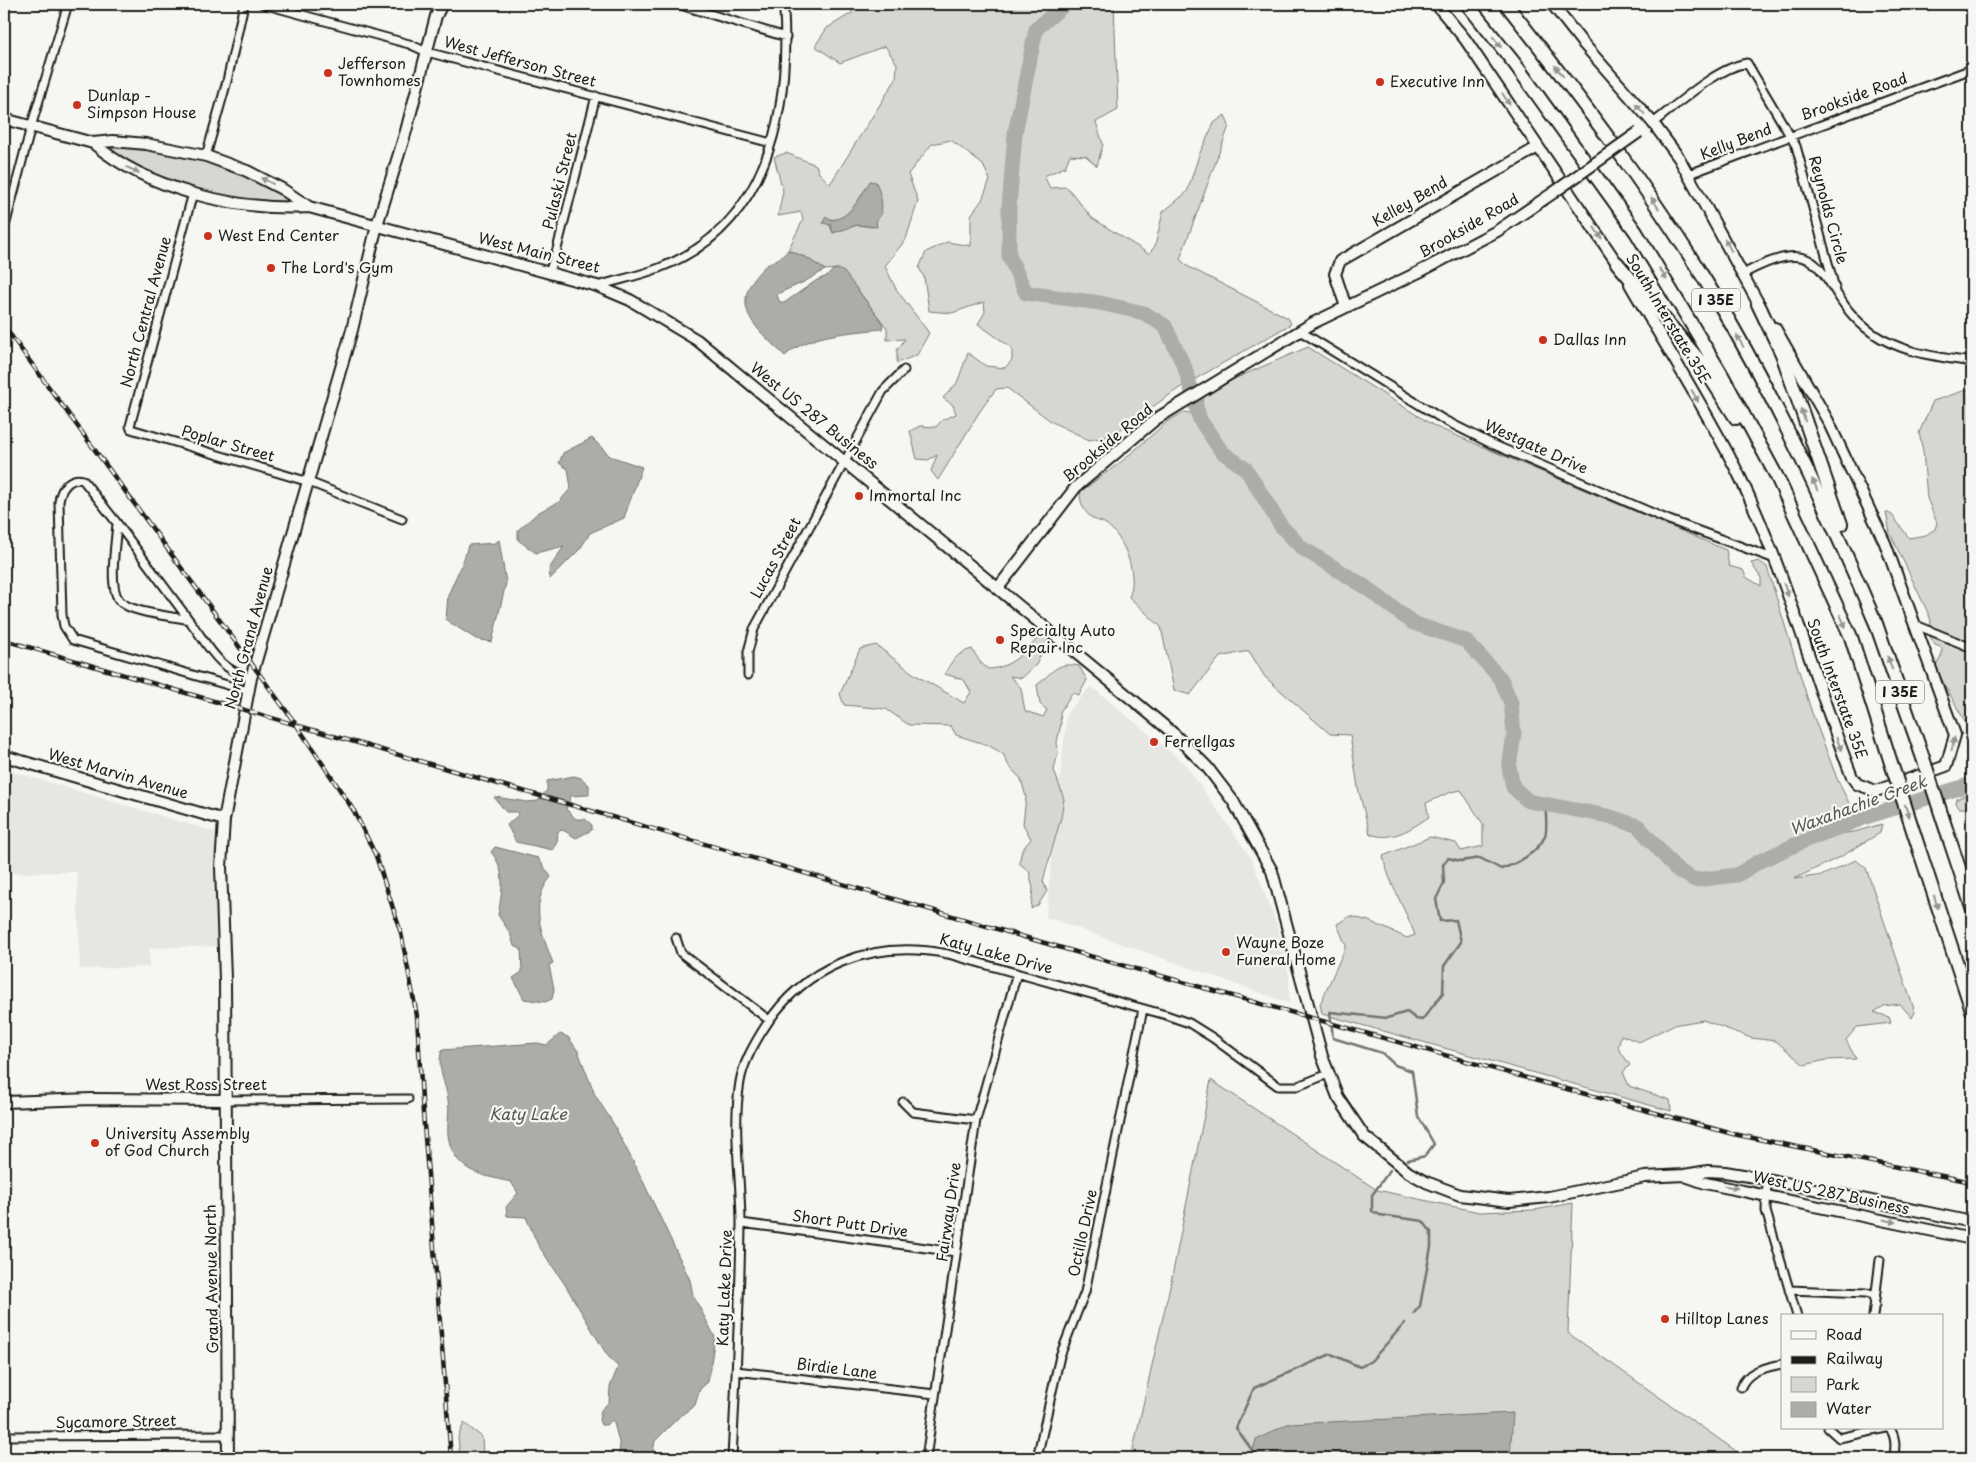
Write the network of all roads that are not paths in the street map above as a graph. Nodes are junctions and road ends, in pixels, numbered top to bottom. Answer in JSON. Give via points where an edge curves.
{"nodes":[{"id":1,"x":68,"y":4,"type":"edge"},
{"id":2,"x":244,"y":4,"type":"edge"},
{"id":3,"x":263,"y":4,"type":"edge"},
{"id":4,"x":442,"y":4,"type":"edge"},
{"id":5,"x":677,"y":4,"type":"edge"},
{"id":6,"x":782,"y":4,"type":"edge"},
{"id":7,"x":1436,"y":4,"type":"edge"},
{"id":8,"x":1467,"y":4,"type":"edge"},
{"id":9,"x":1506,"y":4,"type":"edge"},
{"id":10,"x":1552,"y":4,"type":"edge"},
{"id":11,"x":786,"y":37,"type":"junction"},
{"id":12,"x":427,"y":52,"type":"junction"},
{"id":13,"x":1972,"y":69,"type":"edge"},
{"id":14,"x":596,"y":96,"type":"junction"},
{"id":15,"x":4,"y":119,"type":"edge"},
{"id":16,"x":1653,"y":123,"type":"junction"},
{"id":17,"x":31,"y":127,"type":"junction"},
{"id":18,"x":1792,"y":136,"type":"junction"},
{"id":19,"x":93,"y":143,"type":"junction"},
{"id":20,"x":771,"y":143,"type":"junction"},
{"id":21,"x":1538,"y":147,"type":"junction"},
{"id":22,"x":206,"y":156,"type":"junction"},
{"id":23,"x":1689,"y":174,"type":"junction"},
{"id":24,"x":192,"y":193,"type":"junction"},
{"id":25,"x":308,"y":207,"type":"junction"},
{"id":26,"x":377,"y":225,"type":"junction"},
{"id":27,"x":4,"y":230,"type":"edge"},
{"id":28,"x":1617,"y":263,"type":"junction"},
{"id":29,"x":549,"y":273,"type":"junction"},
{"id":30,"x":1742,"y":274,"type":"junction"},
{"id":31,"x":597,"y":286,"type":"junction"},
{"id":32,"x":1836,"y":292,"type":"junction"},
{"id":33,"x":1758,"y":304,"type":"junction"},
{"id":34,"x":1346,"y":307,"type":"junction"},
{"id":35,"x":1300,"y":332,"type":"junction"},
{"id":36,"x":1972,"y":362,"type":"edge"},
{"id":37,"x":904,"y":370,"type":"dead end"},
{"id":38,"x":138,"y":433,"type":"joint"},
{"id":39,"x":844,"y":460,"type":"junction"},
{"id":40,"x":1777,"y":477,"type":"junction"},
{"id":41,"x":309,"y":482,"type":"junction"},
{"id":42,"x":402,"y":519,"type":"dead end"},
{"id":43,"x":117,"y":522,"type":"junction"},
{"id":44,"x":1775,"y":560,"type":"junction"},
{"id":45,"x":998,"y":588,"type":"junction"},
{"id":46,"x":190,"y":620,"type":"junction"},
{"id":47,"x":1916,"y":625,"type":"junction"},
{"id":48,"x":1877,"y":626,"type":"junction"},
{"id":49,"x":1972,"y":648,"type":"edge"},
{"id":50,"x":748,"y":674,"type":"dead end"},
{"id":51,"x":251,"y":678,"type":"junction"},
{"id":52,"x":248,"y":691,"type":"junction"},
{"id":53,"x":4,"y":756,"type":"edge"},
{"id":54,"x":224,"y":820,"type":"junction"},
{"id":55,"x":1972,"y":907,"type":"edge"},
{"id":56,"x":676,"y":938,"type":"dead end"},
{"id":57,"x":1017,"y":973,"type":"junction"},
{"id":58,"x":1143,"y":1009,"type":"junction"},
{"id":59,"x":1972,"y":1010,"type":"edge"},
{"id":60,"x":769,"y":1020,"type":"junction"},
{"id":61,"x":1328,"y":1074,"type":"junction"},
{"id":62,"x":408,"y":1099,"type":"dead end"},
{"id":63,"x":226,"y":1100,"type":"junction"},
{"id":64,"x":4,"y":1102,"type":"edge"},
{"id":65,"x":903,"y":1102,"type":"dead end"},
{"id":66,"x":976,"y":1120,"type":"junction"},
{"id":67,"x":1684,"y":1175,"type":"junction"},
{"id":68,"x":1768,"y":1179,"type":"junction"},
{"id":69,"x":1766,"y":1194,"type":"junction"},
{"id":70,"x":1972,"y":1222,"type":"edge"},
{"id":71,"x":741,"y":1223,"type":"junction"},
{"id":72,"x":1955,"y":1235,"type":"junction"},
{"id":73,"x":1972,"y":1239,"type":"edge"},
{"id":74,"x":1972,"y":1244,"type":"edge"},
{"id":75,"x":956,"y":1252,"type":"junction"},
{"id":76,"x":1880,"y":1260,"type":"dead end"},
{"id":77,"x":1789,"y":1290,"type":"junction"},
{"id":78,"x":1875,"y":1305,"type":"junction"},
{"id":79,"x":1796,"y":1314,"type":"edge"},
{"id":80,"x":1873,"y":1314,"type":"edge"},
{"id":81,"x":1781,"y":1364,"type":"edge"},
{"id":82,"x":736,"y":1371,"type":"junction"},
{"id":83,"x":1741,"y":1387,"type":"dead end"},
{"id":84,"x":936,"y":1394,"type":"junction"},
{"id":85,"x":1830,"y":1430,"type":"edge"},
{"id":86,"x":1878,"y":1430,"type":"edge"},
{"id":87,"x":1890,"y":1430,"type":"edge"},
{"id":88,"x":228,"y":1435,"type":"junction"},
{"id":89,"x":4,"y":1436,"type":"edge"},
{"id":90,"x":228,"y":1458,"type":"edge"},
{"id":91,"x":732,"y":1458,"type":"edge"},
{"id":92,"x":926,"y":1458,"type":"edge"},
{"id":93,"x":1037,"y":1458,"type":"edge"},
{"id":94,"x":1893,"y":1458,"type":"edge"}],
"edges":[{"from":1,"to":17,"type":"street"},
{"from":2,"to":22,"type":"street"},
{"from":3,"to":12,"type":"street","name":"West Jefferson Street"},
{"from":4,"to":12,"type":"main road","name":"North Grand Avenue"},
{"from":5,"to":11,"type":"street"},
{"from":6,"to":11,"type":"street","name":"West Main Street"},
{"from":7,"to":21,"type":"main road","name":"South Interstate 35E","one_way":true,"via":[[1465,39]]},
{"from":8,"to":40,"type":"highway","number":"I 35E","one_way":true,"via":[[1515,64],[1636,232],[1704,344]]},
{"from":48,"to":9,"type":"highway","number":"I 35E","one_way":true,"via":[[1808,469],[1712,293],[1644,187],[1582,100]]},
{"from":16,"to":10,"type":"main road","name":"South Interstate 35E","one_way":true},
{"from":11,"to":20,"type":"street","name":"West Main Street","via":[[784,78],[776,131]]},
{"from":12,"to":14,"type":"street","name":"West Jefferson Street"},
{"from":12,"to":26,"type":"main road","name":"North Grand Avenue"},
{"from":13,"to":18,"type":"street","name":"Brookside Road"},
{"from":14,"to":20,"type":"street","name":"West Jefferson Street"},
{"from":14,"to":29,"type":"street","name":"Pulaski Street"},
{"from":15,"to":17,"type":"main road","name":"West Main Street"},
{"from":16,"to":18,"type":"street","name":"Brookside Road","via":[[1713,79],[1747,63]]},
{"from":16,"to":23,"type":"main road","name":"South Interstate 35E"},
{"from":16,"to":34,"type":"main road","name":"Brookside Road","bridge":true,"via":[[1496,231]]},
{"from":17,"to":19,"type":"main road","name":"West Main Street"},
{"from":17,"to":27,"type":"street"},
{"from":18,"to":23,"type":"street","name":"Kelly Bend"},
{"from":18,"to":32,"type":"street","name":"Reynolds Circle"},
{"from":19,"to":22,"type":"main road","name":"West Main Street","via":[[146,144]]},
{"from":19,"to":24,"type":"main road","name":"West Main Street","one_way":true,"via":[[126,166]]},
{"from":20,"to":31,"type":"street","name":"West Main Street","via":[[768,159],[750,194],[734,218],[719,232],[660,268]]},
{"from":21,"to":28,"type":"main road","name":"South Interstate 35E","one_way":true},
{"from":21,"to":34,"type":"main road","name":"Kelley Bend","via":[[1340,261],[1335,274]]},
{"from":25,"to":22,"type":"main road","name":"West Main Street","one_way":true,"via":[[282,189]]},
{"from":30,"to":23,"type":"main road","name":"South Interstate 35E","one_way":true},
{"from":24,"to":25,"type":"main road","name":"West Main Street","via":[[251,205]]},
{"from":24,"to":38,"type":"street","name":"North Central Avenue","via":[[130,426]]},
{"from":25,"to":26,"type":"main road","name":"West Main Street"},
{"from":26,"to":29,"type":"main road","name":"West Main Street"},
{"from":26,"to":41,"type":"main road","name":"North Grand Avenue","via":[[352,330]]},
{"from":28,"to":40,"type":"highway","via":[[1703,365],[1759,459]]},
{"from":28,"to":44,"type":"main road","name":"South Interstate 35E","one_way":true,"via":[[1681,369],[1739,476]]},
{"from":29,"to":31,"type":"main road","name":"West Main Street"},
{"from":30,"to":32,"type":"street","name":"Reynolds Circle","via":[[1790,255],[1816,264]]},
{"from":30,"to":33,"type":"main road","name":"South Interstate 35E"},
{"from":31,"to":39,"type":"main road","name":"West US 287 Business","via":[[630,300],[697,340]]},
{"from":32,"to":36,"type":"street","name":"Reynolds Circle","via":[[1857,319],[1880,338],[1930,356]]},
{"from":33,"to":47,"type":"main road","name":"South Interstate 35E","via":[[1778,332],[1833,430],[1885,543]]},
{"from":48,"to":33,"type":"highway","one_way":true,"via":[[1782,354]]},
{"from":34,"to":35,"type":"main road","name":"Brookside Road"},
{"from":35,"to":44,"type":"street","name":"Westgate Drive","via":[[1444,420],[1492,444],[1661,516]]},
{"from":35,"to":45,"type":"main road","name":"Brookside Road","via":[[1141,430],[1076,487]]},
{"from":37,"to":39,"type":"street","name":"Lucas Street","via":[[883,391]]},
{"from":38,"to":41,"type":"street","name":"Poplar Street"},
{"from":39,"to":45,"type":"main road","name":"West US 287 Business"},
{"from":39,"to":50,"type":"street","name":"Lucas Street","via":[[754,629],[748,652]]},
{"from":40,"to":59,"type":"highway","number":"I 35E","one_way":true,"bridge":true,"via":[[1851,637]]},
{"from":41,"to":42,"type":"street","name":"Poplar Street"},
{"from":41,"to":51,"type":"main road","name":"North Grand Avenue"},
{"from":43,"to":46,"type":"street"},
{"from":43,"to":46,"type":"street","via":[[113,586],[118,600],[133,608]]},
{"from":43,"to":52,"type":"street","via":[[83,480],[70,482],[60,493],[62,615],[68,634],[73,640]]},
{"from":44,"to":47,"type":"main road","name":"South Interstate 35E","one_way":true,"via":[[1849,769],[1857,784],[1868,790],[1888,788],[1946,766],[1954,745],[1955,735]]},
{"from":45,"to":61,"type":"main road","name":"West US 287 Business","via":[[1174,734],[1207,767],[1233,801],[1272,871]]},
{"from":46,"to":51,"type":"street","via":[[223,666]]},
{"from":47,"to":49,"type":"street"},
{"from":55,"to":48,"type":"highway","number":"I 35E","one_way":true,"bridge":true},
{"from":51,"to":52,"type":"main road","name":"North Grand Avenue"},
{"from":52,"to":54,"type":"main road","name":"North Grand Avenue"},
{"from":53,"to":54,"type":"main road","name":"West Marvin Avenue"},
{"from":54,"to":63,"type":"main road","name":"North Grand Avenue","via":[[221,867]]},
{"from":56,"to":60,"type":"street","via":[[681,953]]},
{"from":57,"to":58,"type":"street","name":"Katy Lake Drive"},
{"from":57,"to":60,"type":"street","name":"Katy Lake Drive","via":[[923,949],[865,954],[840,961],[818,973],[778,1007]]},
{"from":57,"to":66,"type":"street","name":"Fairway Drive"},
{"from":58,"to":61,"type":"street","name":"Katy Lake Drive","via":[[1189,1023],[1278,1086],[1298,1086]]},
{"from":58,"to":93,"type":"street","name":"Octillo Drive","via":[[1085,1292],[1060,1356]]},
{"from":60,"to":71,"type":"street","name":"Katy Lake Drive","via":[[750,1051],[741,1079],[736,1132]]},
{"from":61,"to":67,"type":"main road","name":"West US 287 Business","via":[[1346,1112],[1375,1146],[1408,1172],[1460,1194],[1491,1200],[1527,1200],[1646,1176]]},
{"from":62,"to":63,"type":"street","name":"West Ross Street"},
{"from":63,"to":64,"type":"main road","name":"West Ross Street"},
{"from":63,"to":88,"type":"main road","name":"Grand Avenue North"},
{"from":65,"to":66,"type":"street","via":[[913,1112]]},
{"from":66,"to":75,"type":"street","name":"Fairway Drive"},
{"from":67,"to":68,"type":"main road","name":"West US 287 Business","via":[[1708,1171]]},
{"from":67,"to":69,"type":"main road","name":"West US 287 Business","one_way":true,"via":[[1705,1183]]},
{"from":68,"to":69,"type":"street"},
{"from":68,"to":70,"type":"main road","name":"West US 287 Business"},
{"from":69,"to":72,"type":"main road","name":"West US 287 Business","one_way":true},
{"from":69,"to":77,"type":"street","via":[[1766,1211]]},
{"from":71,"to":75,"type":"street","name":"Short Putt Drive"},
{"from":71,"to":82,"type":"street","name":"Katy Lake Drive"},
{"from":72,"to":73,"type":"main road","name":"West US 287 Business"},
{"from":72,"to":74,"type":"main road"},
{"from":75,"to":84,"type":"street","name":"Fairway Drive"},
{"from":76,"to":78,"type":"street"},
{"from":77,"to":78,"type":"street","via":[[1866,1293],[1873,1295]]},
{"from":77,"to":79,"type":"street"},
{"from":78,"to":80,"type":"street"},
{"from":81,"to":83,"type":"street","via":[[1751,1373]]},
{"from":82,"to":84,"type":"street","name":"Birdie Lane"},
{"from":82,"to":91,"type":"street","name":"Katy Lake Drive"},
{"from":84,"to":92,"type":"street","name":"Fairway Drive"},
{"from":85,"to":86,"type":"street","via":[[1839,1438]]},
{"from":87,"to":94,"type":"street","via":[[1895,1447]]},
{"from":88,"to":89,"type":"street","name":"Sycamore Street"},
{"from":88,"to":90,"type":"main road","name":"Grand Avenue North"}]}
